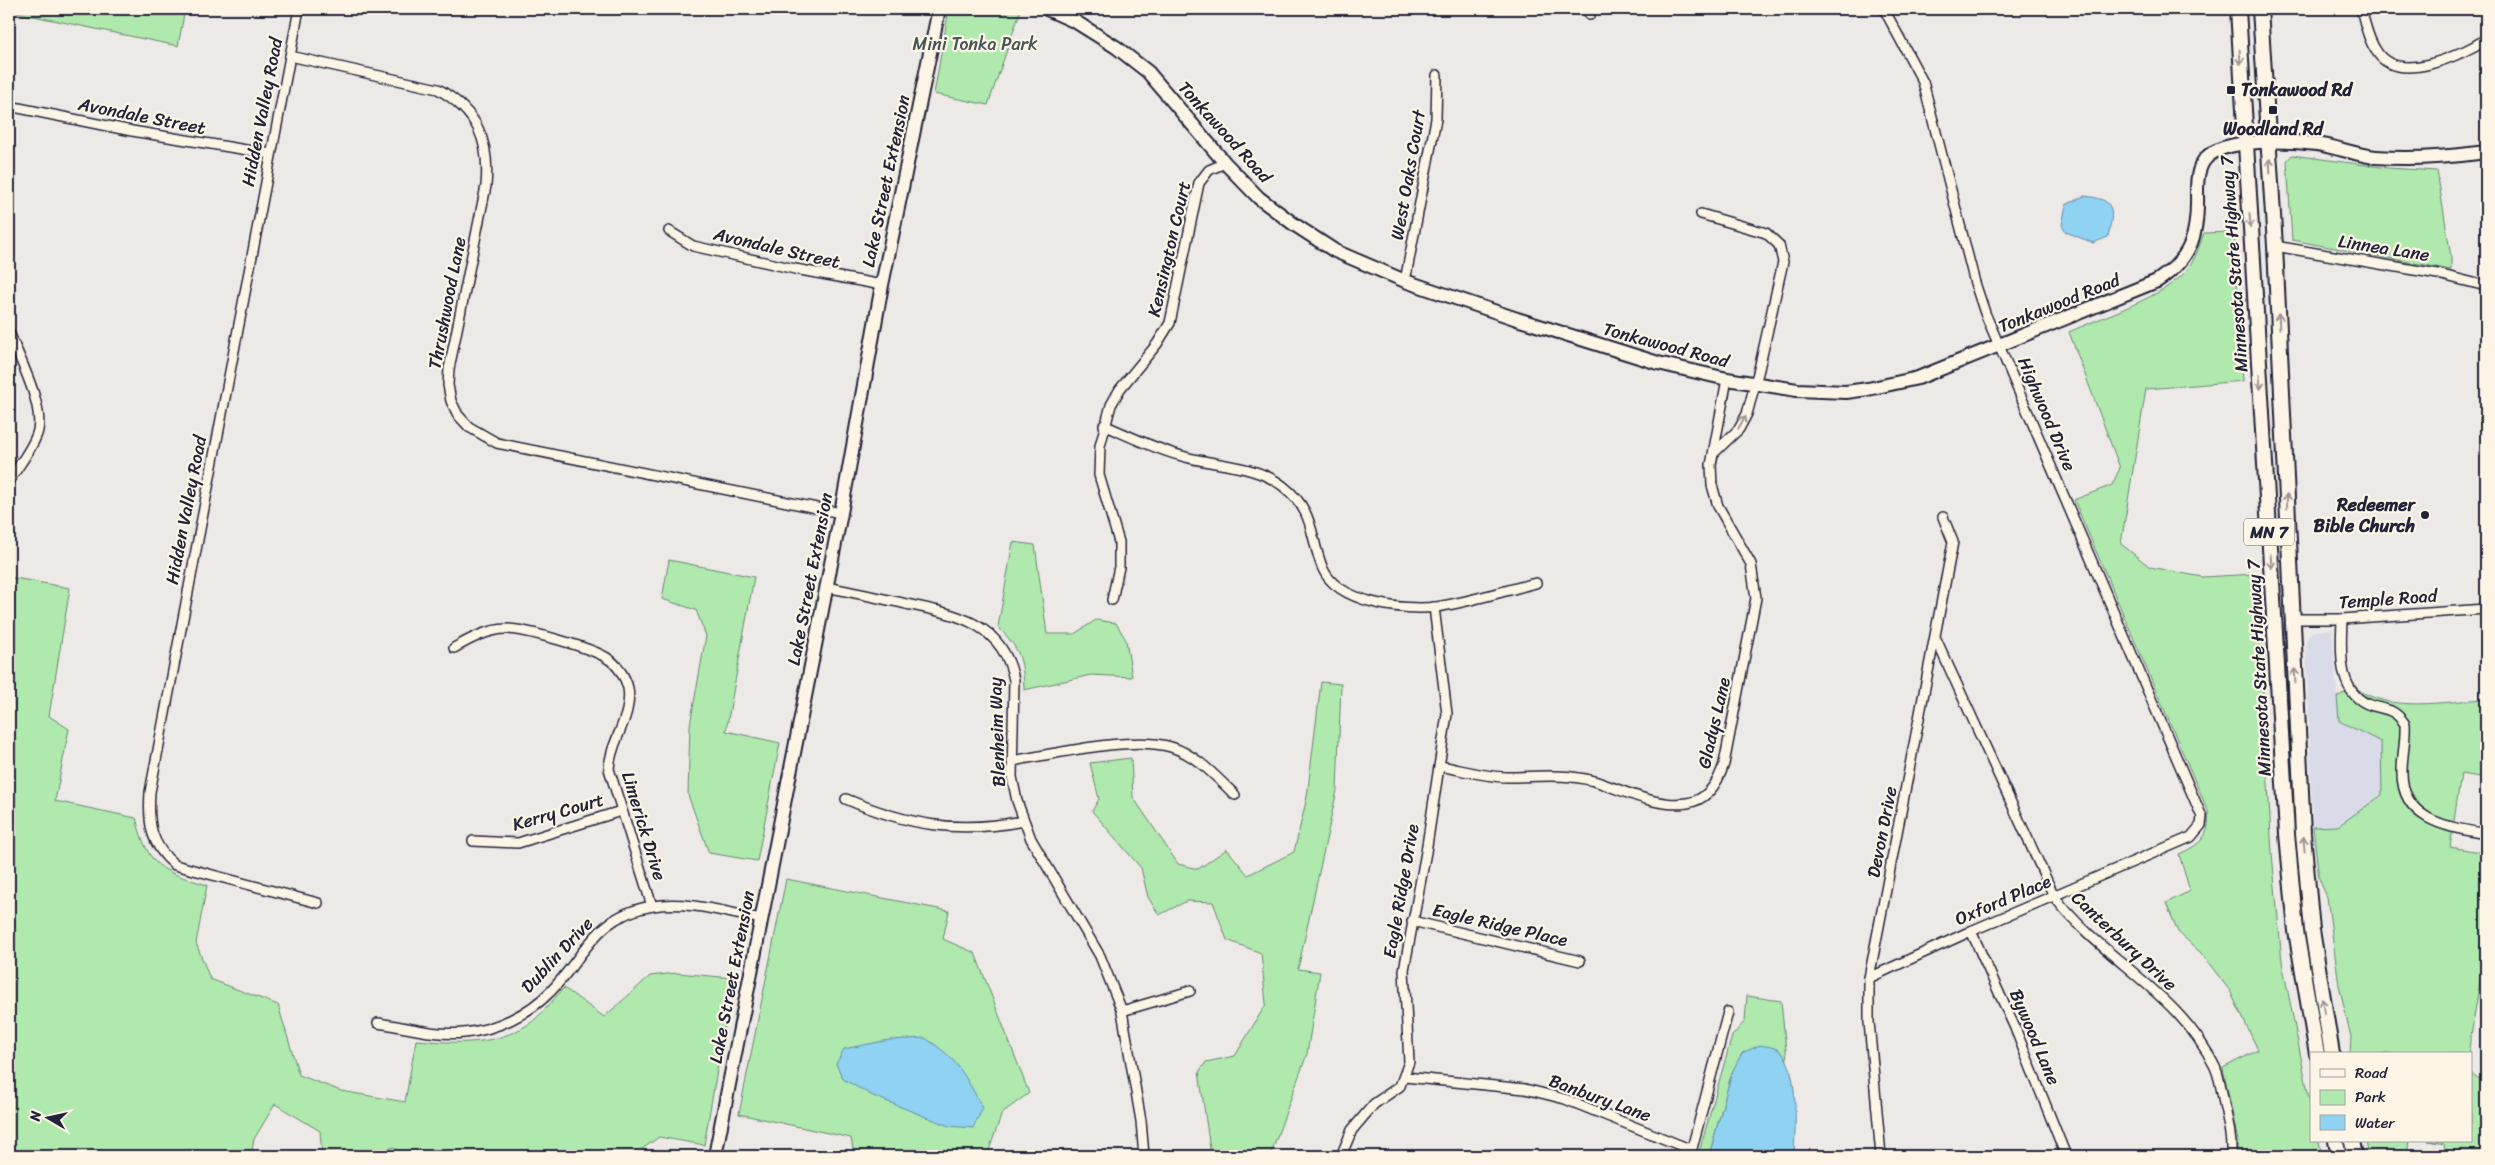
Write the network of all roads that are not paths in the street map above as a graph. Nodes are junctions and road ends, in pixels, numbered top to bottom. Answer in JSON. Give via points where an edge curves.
{"nodes":[{"id":1,"x":299,"y":9,"type":"edge"},
{"id":2,"x":939,"y":9,"type":"edge"},
{"id":3,"x":1047,"y":9,"type":"edge"},
{"id":4,"x":1884,"y":9,"type":"edge"},
{"id":5,"x":2238,"y":9,"type":"edge"},
{"id":6,"x":2260,"y":9,"type":"edge"},
{"id":7,"x":2361,"y":9,"type":"edge"},
{"id":8,"x":2486,"y":40,"type":"edge"},
{"id":9,"x":290,"y":56,"type":"junction"},
{"id":10,"x":1437,"y":75,"type":"dead end"},
{"id":11,"x":9,"y":106,"type":"edge"},
{"id":12,"x":2269,"y":142,"type":"junction"},
{"id":13,"x":2245,"y":144,"type":"junction"},
{"id":14,"x":2486,"y":152,"type":"edge"},
{"id":15,"x":271,"y":154,"type":"junction"},
{"id":16,"x":1225,"y":163,"type":"junction"},
{"id":17,"x":1701,"y":214,"type":"dead end"},
{"id":18,"x":668,"y":231,"type":"dead end"},
{"id":19,"x":2275,"y":246,"type":"junction"},
{"id":20,"x":1405,"y":281,"type":"junction"},
{"id":21,"x":882,"y":285,"type":"junction"},
{"id":22,"x":2486,"y":286,"type":"edge"},
{"id":23,"x":9,"y":332,"type":"edge"},
{"id":24,"x":1999,"y":346,"type":"junction"},
{"id":25,"x":1727,"y":379,"type":"junction"},
{"id":26,"x":1756,"y":384,"type":"junction"},
{"id":27,"x":1104,"y":425,"type":"junction"},
{"id":28,"x":1715,"y":452,"type":"junction"},
{"id":29,"x":9,"y":481,"type":"edge"},
{"id":30,"x":841,"y":513,"type":"junction"},
{"id":31,"x":1943,"y":517,"type":"dead end"},
{"id":32,"x":1536,"y":584,"type":"dead end"},
{"id":33,"x":826,"y":587,"type":"junction"},
{"id":34,"x":1112,"y":600,"type":"dead end"},
{"id":35,"x":1434,"y":607,"type":"junction"},
{"id":36,"x":2486,"y":609,"type":"edge"},
{"id":37,"x":2292,"y":619,"type":"junction"},
{"id":38,"x":2342,"y":619,"type":"junction"},
{"id":39,"x":1936,"y":639,"type":"junction"},
{"id":40,"x":454,"y":648,"type":"dead end"},
{"id":41,"x":1012,"y":761,"type":"junction"},
{"id":42,"x":1440,"y":766,"type":"junction"},
{"id":43,"x":1235,"y":795,"type":"dead end"},
{"id":44,"x":846,"y":799,"type":"dead end"},
{"id":45,"x":621,"y":811,"type":"junction"},
{"id":46,"x":1023,"y":821,"type":"junction"},
{"id":47,"x":2201,"y":825,"type":"joint"},
{"id":48,"x":2486,"y":834,"type":"edge"},
{"id":49,"x":473,"y":841,"type":"dead end"},
{"id":50,"x":2054,"y":896,"type":"junction"},
{"id":51,"x":318,"y":903,"type":"dead end"},
{"id":52,"x":652,"y":906,"type":"junction"},
{"id":53,"x":762,"y":919,"type":"junction"},
{"id":54,"x":1412,"y":922,"type":"junction"},
{"id":55,"x":1971,"y":931,"type":"junction"},
{"id":56,"x":1580,"y":961,"type":"dead end"},
{"id":57,"x":1869,"y":978,"type":"junction"},
{"id":58,"x":1190,"y":991,"type":"dead end"},
{"id":59,"x":1122,"y":1011,"type":"junction"},
{"id":60,"x":1728,"y":1012,"type":"dead end"},
{"id":61,"x":378,"y":1023,"type":"dead end"},
{"id":62,"x":2316,"y":1052,"type":"edge"},
{"id":63,"x":2332,"y":1052,"type":"edge"},
{"id":64,"x":1405,"y":1077,"type":"junction"},
{"id":65,"x":2336,"y":1142,"type":"edge"},
{"id":66,"x":2352,"y":1142,"type":"edge"},
{"id":67,"x":1691,"y":1153,"type":"edge"},
{"id":68,"x":715,"y":1156,"type":"edge"},
{"id":69,"x":1144,"y":1156,"type":"edge"},
{"id":70,"x":1341,"y":1156,"type":"edge"},
{"id":71,"x":1882,"y":1156,"type":"edge"},
{"id":72,"x":2066,"y":1156,"type":"edge"},
{"id":73,"x":2230,"y":1156,"type":"edge"},
{"id":74,"x":2340,"y":1156,"type":"edge"},
{"id":75,"x":2355,"y":1156,"type":"edge"}],
"edges":[{"from":1,"to":9,"type":"street","name":"Hidden Valley Road"},
{"from":2,"to":21,"type":"street","name":"Lake Street Extension"},
{"from":3,"to":16,"type":"street","name":"Tonkawood Road","via":[[1076,22],[1148,72]]},
{"from":4,"to":24,"type":"street","name":"Highwood Drive","via":[[1923,82],[1975,283]]},
{"from":5,"to":13,"type":"main road","name":"Minnesota State Highway 7","number":"MN 7","one_way":true},
{"from":6,"to":12,"type":"main road","name":"Minnesota State Highway 7","number":"MN 7"},
{"from":7,"to":8,"type":"street","via":[[2377,53],[2393,65],[2424,65],[2444,60]]},
{"from":9,"to":15,"type":"street","name":"Hidden Valley Road"},
{"from":9,"to":30,"type":"street","name":"Thrushwood Lane","via":[[438,89],[468,112],[479,129],[486,147],[486,186],[449,368],[451,401],[469,428],[497,442]]},
{"from":10,"to":20,"type":"street","name":"West Oaks Court","via":[[1436,119]]},
{"from":11,"to":15,"type":"street","name":"Avondale Street"},
{"from":12,"to":13,"type":"street","name":"Tonkawood Road"},
{"from":12,"to":14,"type":"street","name":"Tonkawood Road","via":[[2317,144],[2375,157],[2441,159]]},
{"from":19,"to":12,"type":"main road","name":"Minnesota State Highway 7","number":"MN 7","one_way":true},
{"from":13,"to":24,"type":"street","name":"Tonkawood Road","via":[[2218,149],[2202,164],[2197,182],[2195,234],[2188,251],[2175,268],[2156,281]]},
{"from":13,"to":62,"type":"main road","name":"Minnesota State Highway 7","number":"MN 7","one_way":true,"via":[[2287,834],[2296,931]]},
{"from":15,"to":51,"type":"street","name":"Hidden Valley Road","via":[[150,792],[149,823],[156,844],[175,865]]},
{"from":16,"to":20,"type":"street","name":"Tonkawood Road","via":[[1259,198],[1295,225],[1336,251]]},
{"from":16,"to":27,"type":"street","name":"Kensington Court","via":[[1209,170],[1198,183],[1170,323],[1120,389]]},
{"from":17,"to":26,"type":"street","via":[[1766,233],[1774,238],[1782,253],[1783,262]]},
{"from":18,"to":21,"type":"street","name":"Avondale Street","via":[[693,246]]},
{"from":19,"to":22,"type":"street","name":"Linnea Lane","via":[[2438,274]]},
{"from":37,"to":19,"type":"main road","name":"Minnesota State Highway 7","number":"MN 7","one_way":true},
{"from":20,"to":25,"type":"street","name":"Tonkawood Road","via":[[1622,354]]},
{"from":21,"to":30,"type":"street","name":"Lake Street Extension"},
{"from":23,"to":29,"type":"street","via":[[35,399],[39,423],[32,445]]},
{"from":24,"to":26,"type":"street","name":"Tonkawood Road","via":[[1918,378],[1863,390],[1815,392]]},
{"from":24,"to":47,"type":"street","name":"Highwood Drive","via":[[2200,810]]},
{"from":25,"to":26,"type":"street","name":"Tonkawood Road"},
{"from":25,"to":28,"type":"street","name":"Gladys Lane"},
{"from":28,"to":26,"type":"street","one_way":true,"via":[[1744,422]]},
{"from":27,"to":34,"type":"street","name":"Kensington Court","via":[[1099,475],[1120,548]]},
{"from":27,"to":35,"type":"street","via":[[1184,457],[1266,476],[1296,497],[1306,512],[1313,528],[1319,560],[1334,585],[1360,599],[1389,605]]},
{"from":28,"to":42,"type":"street","name":"Gladys Lane","via":[[1710,475],[1714,495],[1749,559],[1756,598],[1724,764],[1715,785],[1689,803],[1668,804],[1579,777],[1545,774],[1492,776]]},
{"from":30,"to":33,"type":"street","name":"Lake Street Extension"},
{"from":31,"to":39,"type":"street","name":"Devon Drive","via":[[1953,542]]},
{"from":32,"to":35,"type":"street"},
{"from":33,"to":41,"type":"street","name":"Blenheim Way","via":[[948,612],[968,619],[995,639],[1011,666],[1014,680]]},
{"from":33,"to":53,"type":"street","name":"Lake Street Extension"},
{"from":35,"to":42,"type":"street","name":"Eagle Ridge Drive","via":[[1447,714]]},
{"from":36,"to":38,"type":"street","name":"Temple Road"},
{"from":37,"to":38,"type":"street","name":"Temple Road"},
{"from":63,"to":37,"type":"main road","name":"Minnesota State Highway 7","number":"MN 7","one_way":true,"via":[[2312,930],[2303,834]]},
{"from":38,"to":48,"type":"street","via":[[2345,681],[2352,693],[2362,701],[2393,711],[2405,724],[2403,785],[2416,810],[2441,825]]},
{"from":39,"to":50,"type":"street","name":"Canterbury Drive"},
{"from":39,"to":57,"type":"street","name":"Devon Drive"},
{"from":40,"to":45,"type":"street","name":"Limerick Drive","via":[[488,632],[508,629],[593,652],[616,665],[628,689],[626,716],[612,747],[609,769]]},
{"from":41,"to":43,"type":"street","via":[[1127,743],[1150,743],[1172,747],[1192,757]]},
{"from":41,"to":46,"type":"street","name":"Blenheim Way","via":[[1012,778]]},
{"from":42,"to":54,"type":"street","name":"Eagle Ridge Drive"},
{"from":44,"to":46,"type":"street","via":[[904,821],[935,827],[998,826]]},
{"from":45,"to":49,"type":"street","name":"Kerry Court","via":[[518,843]]},
{"from":45,"to":52,"type":"street","name":"Limerick Drive"},
{"from":46,"to":59,"type":"street","name":"Blenheim Way","via":[[1100,956]]},
{"from":47,"to":50,"type":"street","name":"Oxford Place","via":[[2191,837]]},
{"from":50,"to":55,"type":"street","name":"Oxford Place"},
{"from":50,"to":73,"type":"street","name":"Canterbury Drive","via":[[2081,928],[2168,1003],[2205,1049],[2216,1069],[2222,1091],[2230,1131]]},
{"from":52,"to":53,"type":"street","name":"Dublin Drive","via":[[690,906]]},
{"from":52,"to":61,"type":"street","name":"Dublin Drive","via":[[630,913],[595,934],[551,992],[502,1024],[463,1033],[424,1031]]},
{"from":53,"to":68,"type":"street","name":"Lake Street Extension"},
{"from":54,"to":56,"type":"street","name":"Eagle Ridge Place"},
{"from":54,"to":64,"type":"street","name":"Eagle Ridge Drive","via":[[1404,970],[1410,1049]]},
{"from":55,"to":57,"type":"street","name":"Oxford Place"},
{"from":55,"to":72,"type":"street","name":"Bywood Lane","via":[[2015,1028]]},
{"from":57,"to":71,"type":"street","name":"Devon Drive","via":[[1869,1022]]},
{"from":58,"to":59,"type":"street"},
{"from":59,"to":69,"type":"street","name":"Blenheim Way"},
{"from":60,"to":67,"type":"street"},
{"from":64,"to":67,"type":"street","name":"Banbury Lane","via":[[1525,1089],[1565,1099]]},
{"from":64,"to":70,"type":"street","via":[[1400,1086],[1374,1104],[1357,1124]]},
{"from":65,"to":74,"type":"main road"},
{"from":66,"to":75,"type":"main road"}]}
